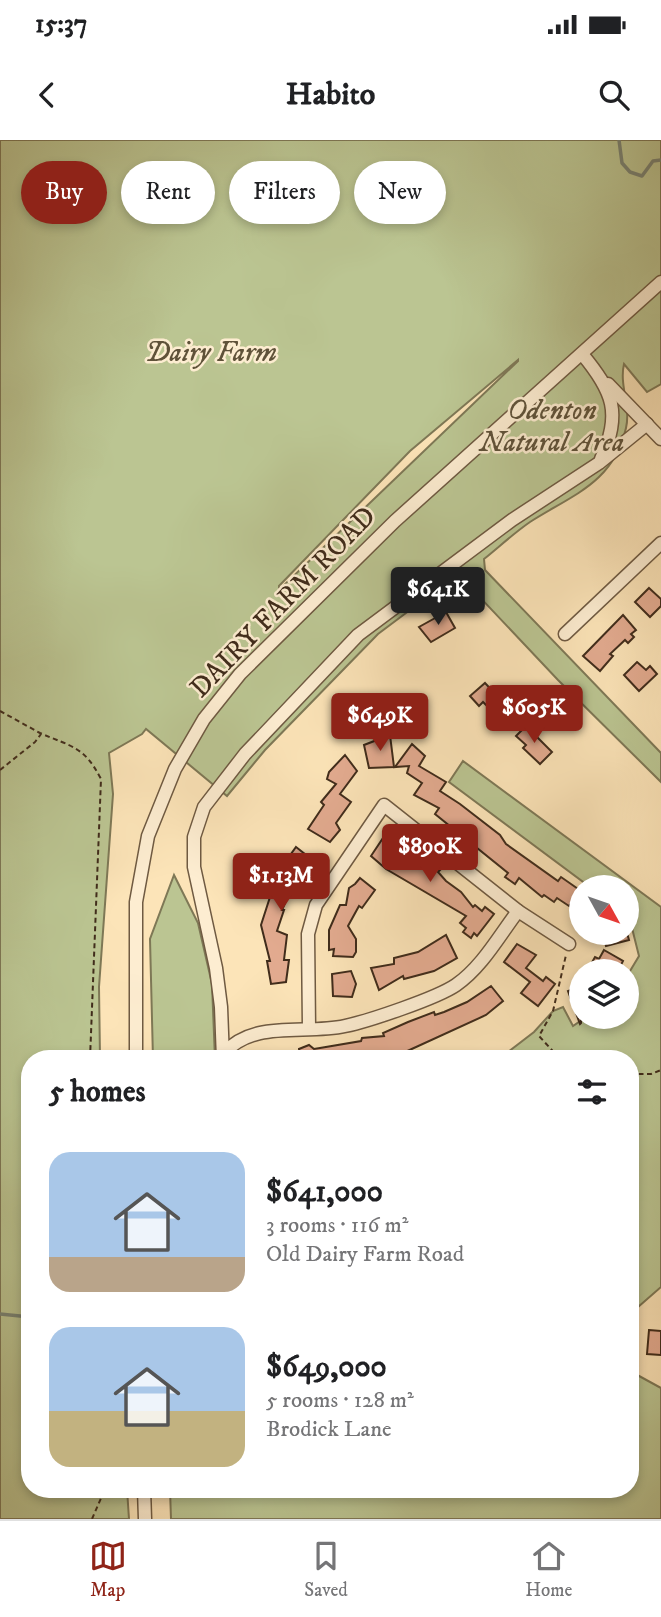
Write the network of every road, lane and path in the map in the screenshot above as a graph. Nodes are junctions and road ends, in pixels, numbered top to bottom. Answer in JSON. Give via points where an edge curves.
{"nodes":[{"id":1,"x":661,"y":282,"type":"edge"},
{"id":2,"x":582,"y":354,"type":"junction"},
{"id":3,"x":603,"y":378,"type":"junction"},
{"id":4,"x":646,"y":424,"type":"junction"},
{"id":5,"x":661,"y":439,"type":"edge"},
{"id":6,"x":600,"y":463,"type":"junction"},
{"id":7,"x":661,"y":543,"type":"edge"},
{"id":8,"x":565,"y":634,"type":"dead end"},
{"id":9,"x":0,"y":711,"type":"edge"},
{"id":10,"x":41,"y":733,"type":"junction"},
{"id":11,"x":0,"y":770,"type":"edge"},
{"id":12,"x":518,"y":911,"type":"junction"},
{"id":13,"x":569,"y":944,"type":"joint"},
{"id":14,"x":309,"y":1028,"type":"junction"},
{"id":15,"x":90,"y":1050,"type":"edge"},
{"id":16,"x":136,"y":1050,"type":"edge"},
{"id":17,"x":223,"y":1050,"type":"edge"},
{"id":18,"x":229,"y":1050,"type":"edge"},
{"id":19,"x":552,"y":1050,"type":"edge"},
{"id":20,"x":661,"y":1070,"type":"edge"},
{"id":21,"x":639,"y":1074,"type":"edge"},
{"id":22,"x":100,"y":1498,"type":"edge"},
{"id":23,"x":144,"y":1498,"type":"edge"},
{"id":24,"x":92,"y":1519,"type":"edge"},
{"id":25,"x":145,"y":1519,"type":"edge"}],
"edges":[{"from":1,"to":2,"type":"street","name":"DAIRY FARM ROAD"},
{"from":2,"to":3,"type":"street"},
{"from":2,"to":16,"type":"street","name":"DAIRY FARM ROAD","via":[[395,521],[240,674],[204,719],[175,769],[148,836],[136,902]]},
{"from":3,"to":4,"type":"street"},
{"from":3,"to":6,"type":"street","via":[[612,401],[614,425]]},
{"from":4,"to":5,"type":"street"},
{"from":4,"to":6,"type":"street"},
{"from":6,"to":17,"type":"street","via":[[512,520],[358,635],[245,754],[204,807],[194,837],[194,867],[216,968]]},
{"from":7,"to":8,"type":"street"},
{"from":9,"to":10,"type":"path"},
{"from":10,"to":11,"type":"path"},
{"from":10,"to":15,"type":"path","via":[[69,743],[92,761],[101,779]]},
{"from":12,"to":13,"type":"street"},
{"from":12,"to":14,"type":"street","via":[[477,967],[455,986],[343,1026]]},
{"from":12,"to":14,"type":"street","via":[[384,805],[316,905],[308,934]]},
{"from":13,"to":19,"type":"path","via":[[553,1011],[538,1036]]},
{"from":14,"to":18,"type":"street","via":[[256,1033],[242,1037]]},
{"from":20,"to":21,"type":"path"},
{"from":22,"to":24,"type":"path"},
{"from":23,"to":25,"type":"street"}]}
